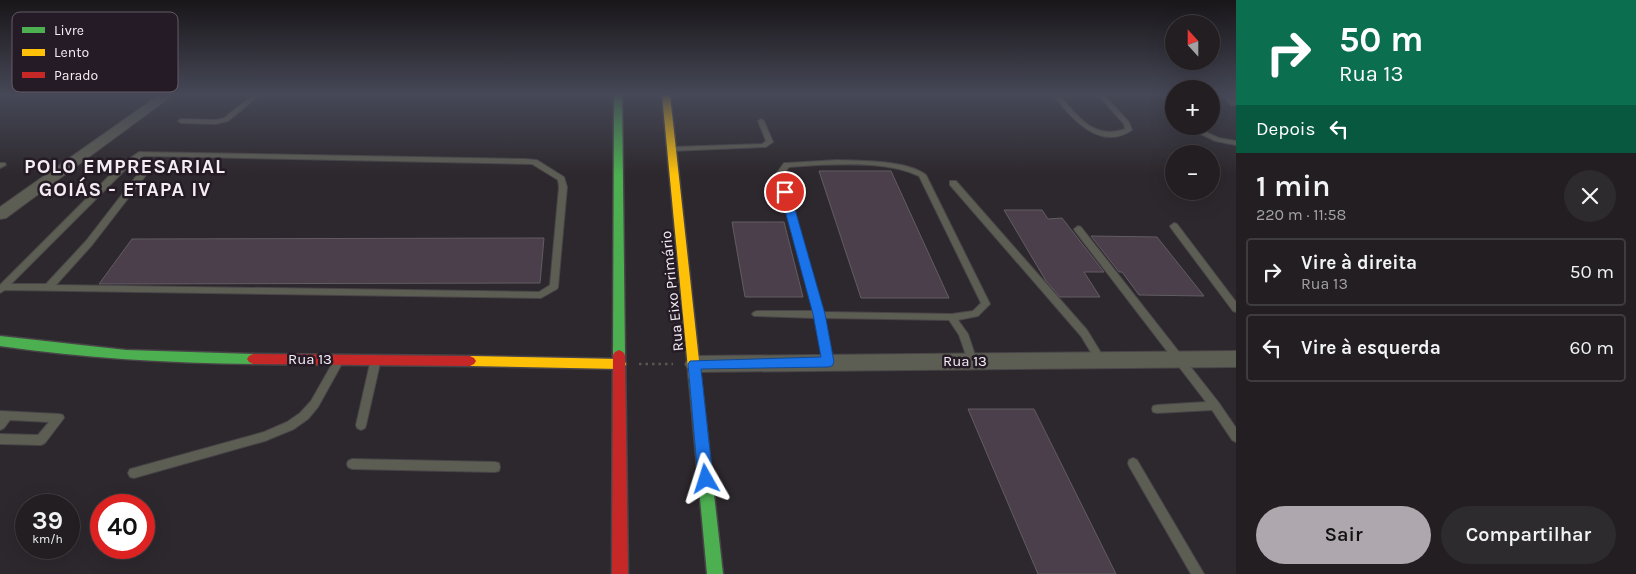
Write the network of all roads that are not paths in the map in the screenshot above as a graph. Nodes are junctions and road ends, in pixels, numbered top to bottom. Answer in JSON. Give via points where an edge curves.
{"nodes":[{"id":1,"x":761,"y":121,"type":"dead end"},
{"id":2,"x":129,"y":122,"type":"edge"},
{"id":3,"x":618,"y":122,"type":"edge"},
{"id":4,"x":669,"y":122,"type":"edge"},
{"id":5,"x":1079,"y":122,"type":"edge"},
{"id":6,"x":1127,"y":122,"type":"edge"},
{"id":7,"x":1206,"y":135,"type":"edge"},
{"id":8,"x":1236,"y":143,"type":"edge"},
{"id":9,"x":672,"y":149,"type":"junction"},
{"id":10,"x":147,"y":168,"type":"dead end"},
{"id":11,"x":953,"y":183,"type":"dead end"},
{"id":12,"x":0,"y":214,"type":"edge"},
{"id":13,"x":1174,"y":226,"type":"dead end"},
{"id":14,"x":1078,"y":228,"type":"dead end"},
{"id":15,"x":2,"y":288,"type":"edge"},
{"id":16,"x":48,"y":288,"type":"junction"},
{"id":17,"x":1236,"y":309,"type":"edge"},
{"id":18,"x":757,"y":314,"type":"dead end"},
{"id":19,"x":819,"y":314,"type":"junction"},
{"id":20,"x":952,"y":317,"type":"junction"},
{"id":21,"x":4,"y":342,"type":"edge"},
{"id":22,"x":0,"y":352,"type":"edge"},
{"id":23,"x":376,"y":359,"type":"junction"},
{"id":24,"x":1179,"y":359,"type":"junction"},
{"id":25,"x":1236,"y":359,"type":"edge"},
{"id":26,"x":339,"y":360,"type":"junction"},
{"id":27,"x":972,"y":361,"type":"junction"},
{"id":28,"x":1101,"y":361,"type":"junction"},
{"id":29,"x":828,"y":362,"type":"junction"},
{"id":30,"x":620,"y":364,"type":"junction"},
{"id":31,"x":694,"y":364,"type":"junction"},
{"id":32,"x":1215,"y":406,"type":"junction"},
{"id":33,"x":1157,"y":409,"type":"dead end"},
{"id":34,"x":4,"y":415,"type":"edge"},
{"id":35,"x":0,"y":425,"type":"edge"},
{"id":36,"x":361,"y":425,"type":"dead end"},
{"id":37,"x":1236,"y":437,"type":"edge"},
{"id":38,"x":0,"y":438,"type":"edge"},
{"id":39,"x":1133,"y":463,"type":"dead end"},
{"id":40,"x":352,"y":464,"type":"dead end"},
{"id":41,"x":495,"y":467,"type":"dead end"},
{"id":42,"x":134,"y":473,"type":"dead end"},
{"id":43,"x":620,"y":574,"type":"edge"},
{"id":44,"x":715,"y":574,"type":"edge"},
{"id":45,"x":1198,"y":574,"type":"edge"}],
"edges":[{"from":1,"to":9,"type":"lane","via":[[770,142],[764,146]]},
{"from":2,"to":12,"type":"street"},
{"from":3,"to":30,"type":"street"},
{"from":4,"to":9,"type":"street","name":"Rua Eixo Primário"},
{"from":5,"to":6,"type":"lane","via":[[1108,136],[1118,136],[1129,130]]},
{"from":7,"to":8,"type":"lane"},
{"from":9,"to":31,"type":"street","name":"Rua Eixo Primário"},
{"from":10,"to":16,"type":"lane","via":[[89,243]]},
{"from":11,"to":28,"type":"lane","via":[[1084,332]]},
{"from":13,"to":17,"type":"lane"},
{"from":14,"to":24,"type":"lane"},
{"from":15,"to":16,"type":"lane"},
{"from":15,"to":16,"type":"lane","via":[[123,167],[142,154],[525,161],[534,162],[561,179],[563,187],[554,287],[542,295]]},
{"from":18,"to":19,"type":"lane"},
{"from":19,"to":20,"type":"lane"},
{"from":19,"to":20,"type":"lane","via":[[780,174],[787,165],[813,162],[897,165],[922,176],[986,304],[975,314]]},
{"from":19,"to":29,"type":"lane"},
{"from":20,"to":27,"type":"lane","via":[[963,334]]},
{"from":21,"to":22,"type":"lane"},
{"from":21,"to":26,"type":"street","name":"Rua 13","via":[[178,359]]},
{"from":23,"to":26,"type":"street","name":"Rua 13"},
{"from":23,"to":30,"type":"street","name":"Rua 13"},
{"from":23,"to":36,"type":"lane"},
{"from":24,"to":25,"type":"street","name":"Rua 13"},
{"from":24,"to":28,"type":"street","name":"Rua 13"},
{"from":24,"to":32,"type":"lane"},
{"from":26,"to":42,"type":"lane","via":[[312,406],[303,417],[286,428]]},
{"from":27,"to":28,"type":"street","name":"Rua 13"},
{"from":27,"to":29,"type":"street","name":"Rua 13"},
{"from":29,"to":31,"type":"street","name":"Rua 13"},
{"from":30,"to":43,"type":"street"},
{"from":31,"to":44,"type":"street","name":"Rua Eixo Primário"},
{"from":32,"to":33,"type":"lane"},
{"from":32,"to":37,"type":"lane"},
{"from":34,"to":35,"type":"lane"},
{"from":34,"to":38,"type":"lane","via":[[58,418],[41,440]]},
{"from":39,"to":45,"type":"lane"},
{"from":40,"to":41,"type":"lane"}]}
